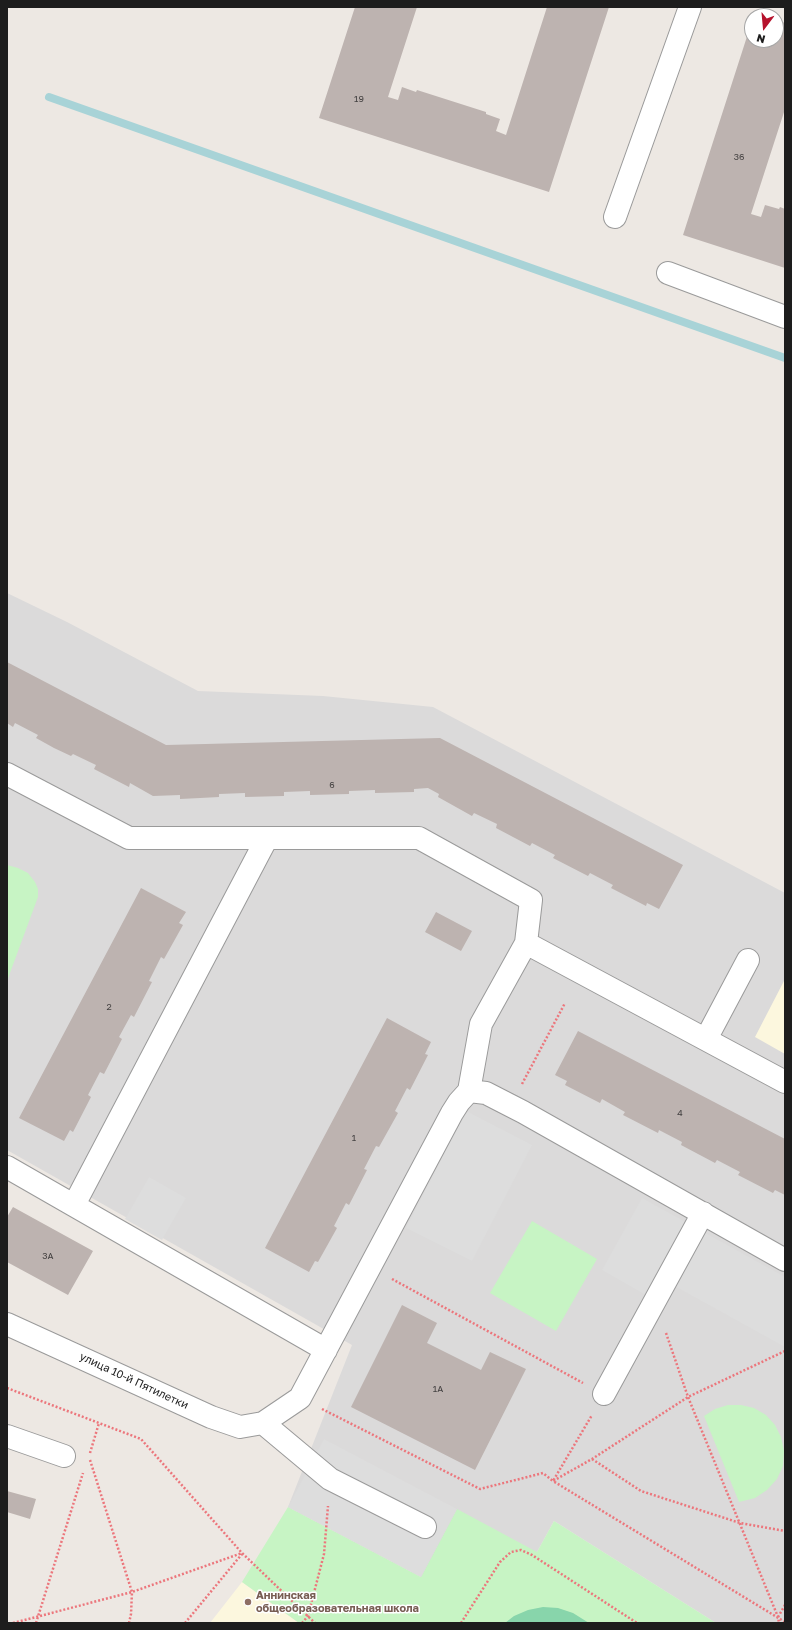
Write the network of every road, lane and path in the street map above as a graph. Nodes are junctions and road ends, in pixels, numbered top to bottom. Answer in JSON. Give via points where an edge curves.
{"nodes":[{"id":1,"x":690,"y":7,"type":"edge"},
{"id":2,"x":615,"y":217,"type":"dead end"},
{"id":3,"x":668,"y":273,"type":"dead end"},
{"id":4,"x":785,"y":317,"type":"edge"},
{"id":5,"x":7,"y":774,"type":"edge"},
{"id":6,"x":267,"y":838,"type":"junction"},
{"id":7,"x":526,"y":942,"type":"junction"},
{"id":8,"x":748,"y":960,"type":"dead end"},
{"id":9,"x":565,"y":1003,"type":"dead end"},
{"id":10,"x":706,"y":1039,"type":"junction"},
{"id":11,"x":785,"y":1082,"type":"edge"},
{"id":12,"x":469,"y":1091,"type":"junction"},
{"id":13,"x":510,"y":1106,"type":"junction"},
{"id":14,"x":7,"y":1167,"type":"edge"},
{"id":15,"x":74,"y":1206,"type":"junction"},
{"id":16,"x":703,"y":1212,"type":"junction"},
{"id":17,"x":785,"y":1260,"type":"edge"},
{"id":18,"x":371,"y":1267,"type":"junction"},
{"id":19,"x":655,"y":1302,"type":"junction"},
{"id":20,"x":7,"y":1324,"type":"edge"},
{"id":21,"x":326,"y":1350,"type":"junction"},
{"id":22,"x":785,"y":1351,"type":"edge"},
{"id":23,"x":7,"y":1388,"type":"edge"},
{"id":24,"x":604,"y":1394,"type":"junction"},
{"id":25,"x":688,"y":1397,"type":"junction"},
{"id":26,"x":300,"y":1398,"type":"junction"},
{"id":27,"x":99,"y":1423,"type":"junction"},
{"id":28,"x":263,"y":1423,"type":"junction"},
{"id":29,"x":7,"y":1436,"type":"edge"},
{"id":30,"x":64,"y":1456,"type":"dead end"},
{"id":31,"x":89,"y":1456,"type":"junction"},
{"id":32,"x":592,"y":1459,"type":"junction"},
{"id":33,"x":86,"y":1463,"type":"dead end"},
{"id":34,"x":84,"y":1471,"type":"dead end"},
{"id":35,"x":553,"y":1481,"type":"junction"},
{"id":36,"x":328,"y":1504,"type":"dead end"},
{"id":37,"x":740,"y":1523,"type":"junction"},
{"id":38,"x":425,"y":1527,"type":"dead end"},
{"id":39,"x":785,"y":1531,"type":"edge"},
{"id":40,"x":242,"y":1553,"type":"junction"},
{"id":41,"x":132,"y":1592,"type":"junction"},
{"id":42,"x":785,"y":1605,"type":"edge"},
{"id":43,"x":39,"y":1615,"type":"junction"},
{"id":44,"x":308,"y":1616,"type":"junction"},
{"id":45,"x":778,"y":1617,"type":"junction"},
{"id":46,"x":785,"y":1622,"type":"edge"},
{"id":47,"x":13,"y":1623,"type":"edge"},
{"id":48,"x":38,"y":1623,"type":"edge"},
{"id":49,"x":129,"y":1623,"type":"edge"},
{"id":50,"x":186,"y":1623,"type":"edge"},
{"id":51,"x":302,"y":1623,"type":"edge"},
{"id":52,"x":315,"y":1623,"type":"edge"},
{"id":53,"x":461,"y":1623,"type":"edge"},
{"id":54,"x":637,"y":1623,"type":"edge"},
{"id":55,"x":779,"y":1623,"type":"edge"}],
"edges":[{"from":1,"to":2,"type":"street"},
{"from":3,"to":4,"type":"street"},
{"from":5,"to":6,"type":"street","via":[[129,838]]},
{"from":6,"to":7,"type":"street","via":[[419,838],[531,900]]},
{"from":6,"to":15,"type":"street"},
{"from":7,"to":10,"type":"street"},
{"from":7,"to":12,"type":"street","via":[[481,1024]]},
{"from":8,"to":10,"type":"street"},
{"from":9,"to":13,"type":"path"},
{"from":10,"to":11,"type":"street"},
{"from":12,"to":13,"type":"street","via":[[486,1093]]},
{"from":12,"to":18,"type":"street","via":[[452,1113]]},
{"from":13,"to":16,"type":"street"},
{"from":14,"to":15,"type":"street"},
{"from":15,"to":21,"type":"street"},
{"from":16,"to":17,"type":"street"},
{"from":16,"to":19,"type":"street"},
{"from":18,"to":21,"type":"street"},
{"from":18,"to":24,"type":"path"},
{"from":19,"to":24,"type":"street"},
{"from":19,"to":25,"type":"path"},
{"from":20,"to":28,"type":"street","name":"улица 10-й Пятилетки","via":[[210,1417],[240,1427]]},
{"from":21,"to":26,"type":"street"},
{"from":22,"to":25,"type":"path"},
{"from":23,"to":27,"type":"path"},
{"from":24,"to":35,"type":"path"},
{"from":25,"to":32,"type":"path"},
{"from":25,"to":37,"type":"path"},
{"from":26,"to":28,"type":"street"},
{"from":26,"to":35,"type":"path","via":[[480,1489],[543,1473]]},
{"from":27,"to":31,"type":"path"},
{"from":27,"to":40,"type":"path","via":[[141,1439]]},
{"from":28,"to":38,"type":"street","via":[[330,1478]]},
{"from":29,"to":30,"type":"street"},
{"from":31,"to":33,"type":"path"},
{"from":31,"to":41,"type":"path"},
{"from":32,"to":35,"type":"path"},
{"from":32,"to":37,"type":"path","via":[[641,1491]]},
{"from":34,"to":43,"type":"path"},
{"from":35,"to":45,"type":"path"},
{"from":36,"to":44,"type":"path","via":[[324,1554]]},
{"from":37,"to":39,"type":"path"},
{"from":37,"to":45,"type":"path"},
{"from":40,"to":41,"type":"path"},
{"from":40,"to":44,"type":"path"},
{"from":40,"to":50,"type":"path"},
{"from":41,"to":43,"type":"path"},
{"from":41,"to":49,"type":"path","via":[[132,1614]]},
{"from":42,"to":45,"type":"path"},
{"from":43,"to":47,"type":"path"},
{"from":43,"to":48,"type":"path"},
{"from":44,"to":51,"type":"path"},
{"from":44,"to":52,"type":"path"},
{"from":45,"to":46,"type":"path"},
{"from":45,"to":55,"type":"path"},
{"from":53,"to":54,"type":"path","via":[[500,1562],[512,1552],[521,1550]]}]}
